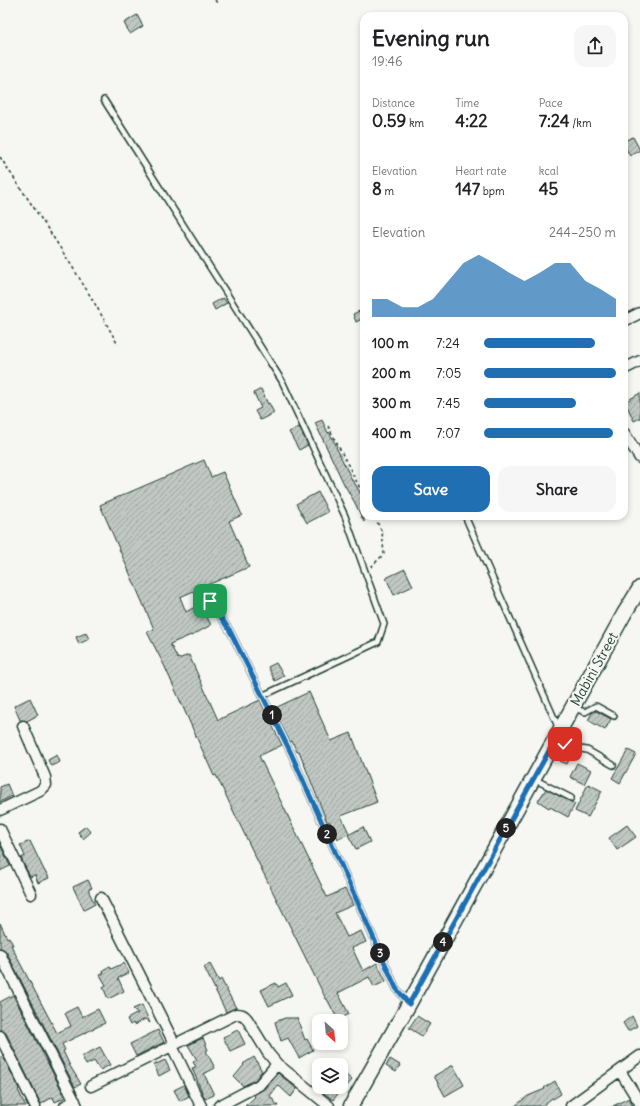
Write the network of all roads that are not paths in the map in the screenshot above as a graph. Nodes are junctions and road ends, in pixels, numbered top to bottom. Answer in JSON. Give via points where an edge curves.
{"nodes":[{"id":1,"x":104,"y":100,"type":"dead end"},
{"id":2,"x":640,"y":313,"type":"edge"},
{"id":3,"x":628,"y":319,"type":"edge"},
{"id":4,"x":640,"y":361,"type":"edge"},
{"id":5,"x":628,"y":367,"type":"edge"},
{"id":6,"x":628,"y":439,"type":"edge"},
{"id":7,"x":640,"y":458,"type":"edge"},
{"id":8,"x":467,"y":520,"type":"edge"},
{"id":9,"x":640,"y":588,"type":"edge"},
{"id":10,"x":210,"y":601,"type":"dead end"},
{"id":11,"x":262,"y":696,"type":"junction"},
{"id":12,"x":573,"y":708,"type":"junction"},
{"id":13,"x":614,"y":716,"type":"dead end"},
{"id":14,"x":23,"y":726,"type":"dead end"},
{"id":15,"x":557,"y":735,"type":"junction"},
{"id":16,"x":613,"y":765,"type":"dead end"},
{"id":17,"x":533,"y":778,"type":"junction"},
{"id":18,"x":571,"y":798,"type":"dead end"},
{"id":19,"x":0,"y":810,"type":"edge"},
{"id":20,"x":0,"y":829,"type":"edge"},
{"id":21,"x":31,"y":894,"type":"dead end"},
{"id":22,"x":101,"y":898,"type":"dead end"},
{"id":23,"x":0,"y":954,"type":"edge"},
{"id":24,"x":409,"y":1004,"type":"junction"},
{"id":25,"x":0,"y":1036,"type":"edge"},
{"id":26,"x":174,"y":1046,"type":"junction"},
{"id":27,"x":640,"y":1056,"type":"edge"},
{"id":28,"x":277,"y":1064,"type":"junction"},
{"id":29,"x":620,"y":1071,"type":"junction"},
{"id":30,"x":91,"y":1086,"type":"dead end"},
{"id":31,"x":583,"y":1102,"type":"edge"},
{"id":32,"x":640,"y":1103,"type":"edge"},
{"id":33,"x":76,"y":1104,"type":"edge"},
{"id":34,"x":35,"y":1106,"type":"edge"},
{"id":35,"x":65,"y":1106,"type":"edge"},
{"id":36,"x":201,"y":1106,"type":"edge"},
{"id":37,"x":219,"y":1106,"type":"edge"},
{"id":38,"x":329,"y":1106,"type":"edge"},
{"id":39,"x":351,"y":1106,"type":"edge"},
{"id":40,"x":571,"y":1106,"type":"edge"}],
"edges":[{"from":1,"to":11,"type":"lane","via":[[282,381],[345,516],[384,624],[378,642]]},
{"from":2,"to":3,"type":"street"},
{"from":4,"to":5,"type":"street"},
{"from":6,"to":7,"type":"street"},
{"from":8,"to":15,"type":"lane"},
{"from":9,"to":12,"type":"main road","name":"Mabini Street"},
{"from":10,"to":11,"type":"lane","via":[[230,631]]},
{"from":11,"to":24,"type":"lane","via":[[290,751],[396,988]]},
{"from":12,"to":13,"type":"lane","via":[[585,712],[596,706]]},
{"from":12,"to":15,"type":"main road","name":"Mabini Street"},
{"from":14,"to":19,"type":"street","via":[[45,776],[46,785],[40,791]]},
{"from":15,"to":16,"type":"lane","via":[[574,748],[586,750]]},
{"from":15,"to":17,"type":"main road","name":"Mabini Street"},
{"from":17,"to":18,"type":"lane"},
{"from":17,"to":24,"type":"main road","name":"Mabini Street"},
{"from":20,"to":21,"type":"street"},
{"from":22,"to":26,"type":"street"},
{"from":23,"to":33,"type":"street"},
{"from":24,"to":39,"type":"main road","name":"Mabini Street"},
{"from":25,"to":34,"type":"street"},
{"from":26,"to":28,"type":"street","via":[[236,1014],[241,1014],[245,1016]]},
{"from":26,"to":30,"type":"street"},
{"from":26,"to":36,"type":"street"},
{"from":27,"to":29,"type":"street"},
{"from":28,"to":37,"type":"street","via":[[259,1085]]},
{"from":28,"to":38,"type":"street"},
{"from":29,"to":31,"type":"street"},
{"from":29,"to":32,"type":"street"},
{"from":31,"to":40,"type":"street"},
{"from":33,"to":35,"type":"street"}]}
